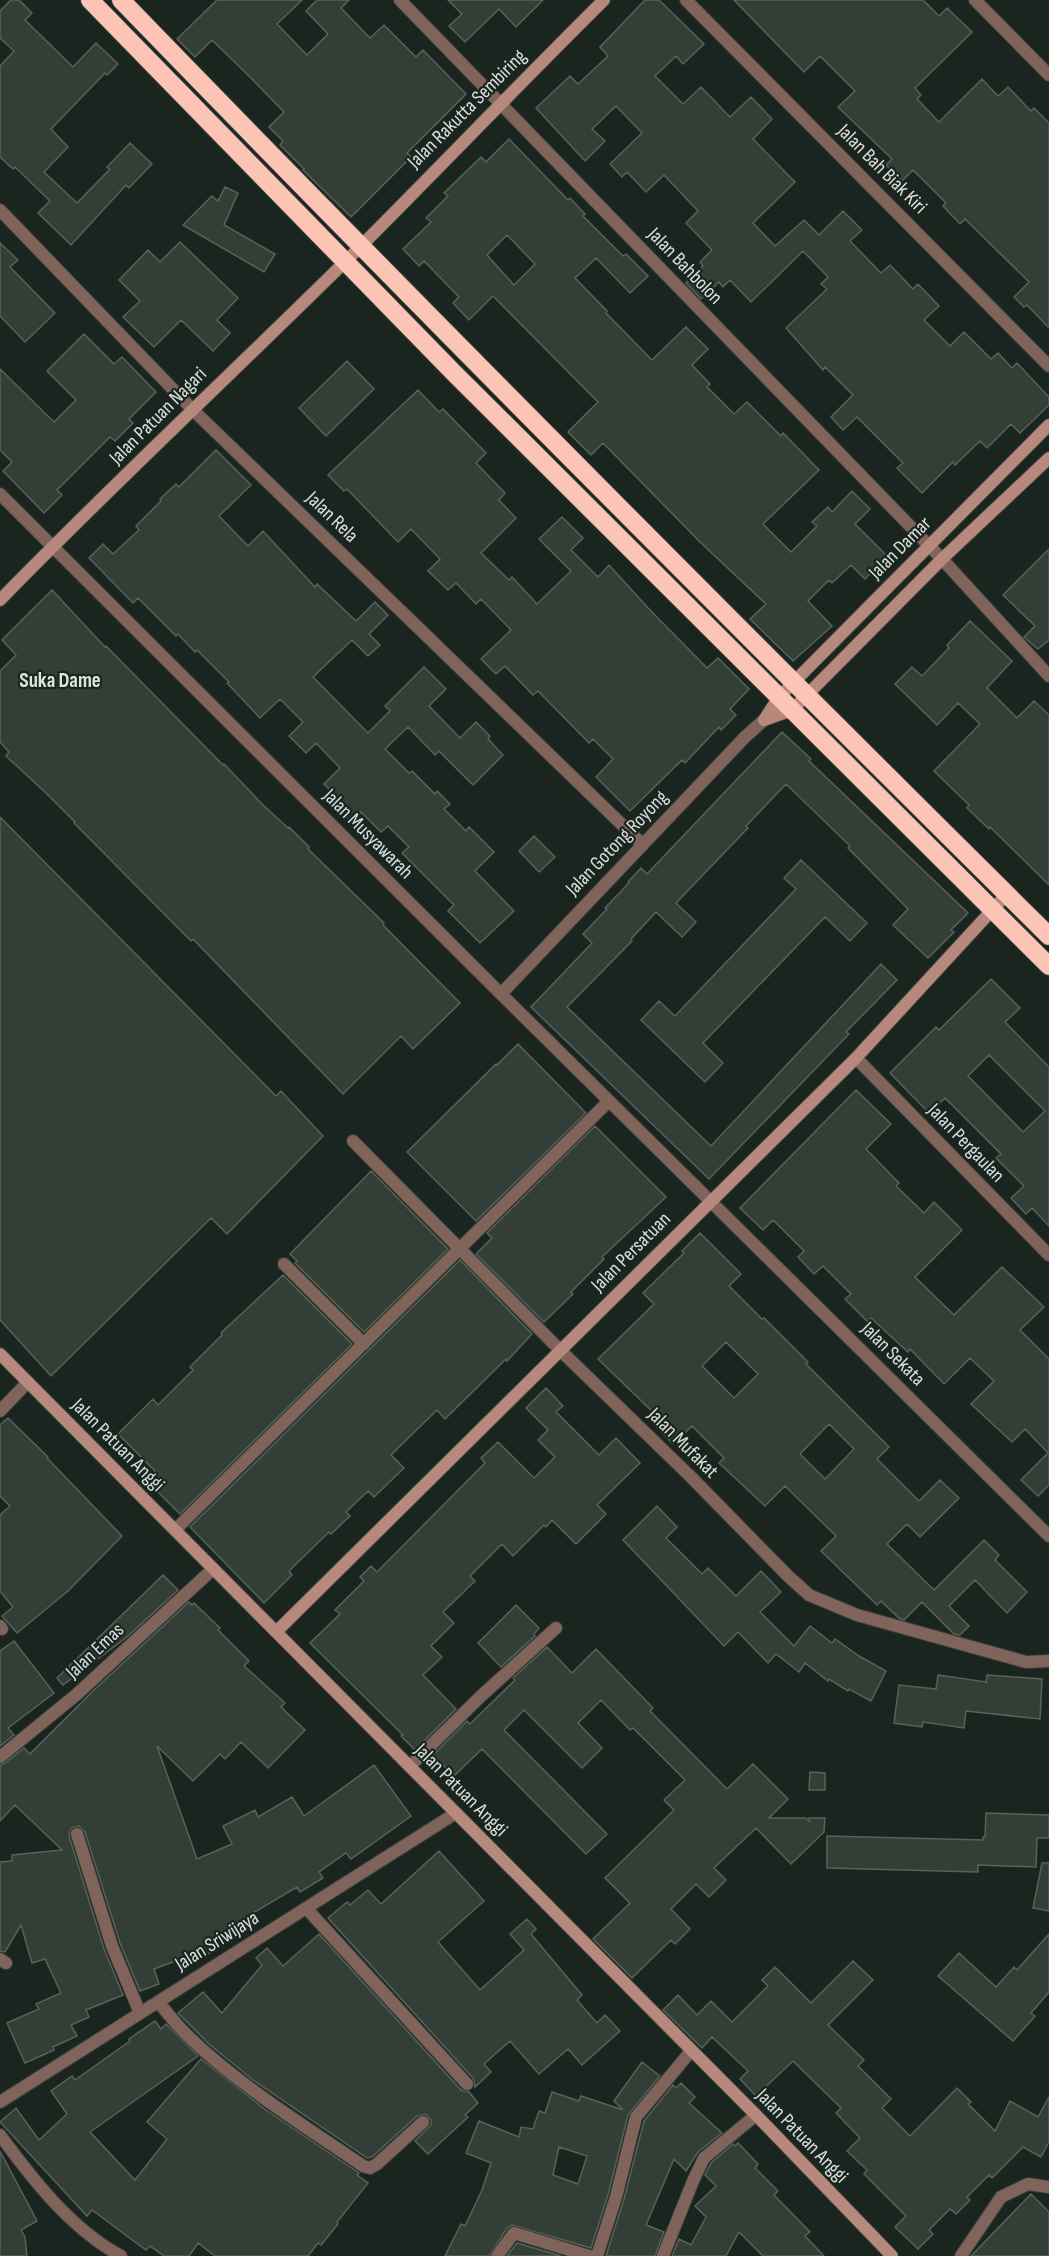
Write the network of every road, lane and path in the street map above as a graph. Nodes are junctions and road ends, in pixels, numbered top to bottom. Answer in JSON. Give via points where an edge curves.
{"nodes":[{"id":1,"x":90,"y":0,"type":"edge"},
{"id":2,"x":121,"y":0,"type":"edge"},
{"id":3,"x":400,"y":0,"type":"edge"},
{"id":4,"x":604,"y":0,"type":"edge"},
{"id":5,"x":686,"y":0,"type":"edge"},
{"id":6,"x":975,"y":0,"type":"edge"},
{"id":7,"x":1049,"y":75,"type":"edge"},
{"id":8,"x":500,"y":103,"type":"junction"},
{"id":9,"x":0,"y":210,"type":"edge"},
{"id":10,"x":360,"y":247,"type":"junction"},
{"id":11,"x":344,"y":262,"type":"junction"},
{"id":12,"x":1049,"y":366,"type":"edge"},
{"id":13,"x":193,"y":410,"type":"junction"},
{"id":14,"x":1049,"y":425,"type":"edge"},
{"id":15,"x":1049,"y":458,"type":"edge"},
{"id":16,"x":0,"y":494,"type":"edge"},
{"id":17,"x":53,"y":546,"type":"junction"},
{"id":18,"x":929,"y":546,"type":"junction"},
{"id":19,"x":942,"y":559,"type":"junction"},
{"id":20,"x":0,"y":600,"type":"edge"},
{"id":21,"x":1049,"y":675,"type":"edge"},
{"id":22,"x":800,"y":689,"type":"junction"},
{"id":23,"x":785,"y":704,"type":"junction"},
{"id":24,"x":764,"y":720,"type":"junction"},
{"id":25,"x":643,"y":845,"type":"junction"},
{"id":26,"x":1007,"y":894,"type":"junction"},
{"id":27,"x":995,"y":910,"type":"junction"},
{"id":28,"x":1049,"y":936,"type":"edge"},
{"id":29,"x":1049,"y":966,"type":"edge"},
{"id":30,"x":501,"y":994,"type":"junction"},
{"id":31,"x":856,"y":1058,"type":"junction"},
{"id":32,"x":609,"y":1101,"type":"junction"},
{"id":33,"x":353,"y":1141,"type":"dead end"},
{"id":34,"x":710,"y":1201,"type":"junction"},
{"id":35,"x":459,"y":1248,"type":"junction"},
{"id":36,"x":1049,"y":1255,"type":"edge"},
{"id":37,"x":284,"y":1264,"type":"dead end"},
{"id":38,"x":364,"y":1344,"type":"junction"},
{"id":39,"x":560,"y":1350,"type":"junction"},
{"id":40,"x":0,"y":1353,"type":"edge"},
{"id":41,"x":28,"y":1382,"type":"junction"},
{"id":42,"x":0,"y":1411,"type":"edge"},
{"id":43,"x":175,"y":1530,"type":"junction"},
{"id":44,"x":1049,"y":1536,"type":"edge"},
{"id":45,"x":213,"y":1569,"type":"junction"},
{"id":46,"x":556,"y":1628,"type":"dead end"},
{"id":47,"x":276,"y":1632,"type":"junction"},
{"id":48,"x":1049,"y":1661,"type":"edge"},
{"id":49,"x":0,"y":1757,"type":"edge"},
{"id":50,"x":410,"y":1766,"type":"junction"},
{"id":51,"x":456,"y":1813,"type":"junction"},
{"id":52,"x":76,"y":1834,"type":"dead end"},
{"id":53,"x":306,"y":1908,"type":"junction"},
{"id":54,"x":158,"y":2002,"type":"junction"},
{"id":55,"x":140,"y":2013,"type":"junction"},
{"id":56,"x":691,"y":2050,"type":"junction"},
{"id":57,"x":467,"y":2084,"type":"dead end"},
{"id":58,"x":0,"y":2102,"type":"edge"},
{"id":59,"x":756,"y":2115,"type":"junction"},
{"id":60,"x":423,"y":2122,"type":"dead end"},
{"id":61,"x":0,"y":2135,"type":"edge"},
{"id":62,"x":1049,"y":2187,"type":"edge"},
{"id":63,"x":121,"y":2256,"type":"edge"},
{"id":64,"x":497,"y":2256,"type":"edge"},
{"id":65,"x":589,"y":2256,"type":"edge"},
{"id":66,"x":597,"y":2256,"type":"edge"},
{"id":67,"x":663,"y":2256,"type":"edge"},
{"id":68,"x":892,"y":2256,"type":"edge"},
{"id":69,"x":961,"y":2256,"type":"edge"}],
"edges":[{"from":1,"to":11,"type":"highway"},
{"from":2,"to":10,"type":"highway"},
{"from":3,"to":8,"type":"street","name":"Jalan Bahbolon"},
{"from":4,"to":8,"type":"street","name":"Jalan Rakutta Sembiring"},
{"from":5,"to":12,"type":"street","name":"Jalan Bah Biak Kiri"},
{"from":6,"to":7,"type":"street"},
{"from":8,"to":10,"type":"street","name":"Jalan Rakutta Sembiring"},
{"from":8,"to":18,"type":"street","name":"Jalan Bahbolon"},
{"from":9,"to":13,"type":"street","name":"Jalan Rela"},
{"from":10,"to":11,"type":"street","name":"Jalan Rakutta Sembiring"},
{"from":10,"to":22,"type":"highway"},
{"from":11,"to":13,"type":"street","name":"Jalan Patuan Nagari"},
{"from":11,"to":23,"type":"highway"},
{"from":13,"to":17,"type":"street","name":"Jalan Patuan Nagari"},
{"from":13,"to":25,"type":"street","name":"Jalan Rela"},
{"from":14,"to":18,"type":"street","name":"Jalan Damar"},
{"from":15,"to":19,"type":"street","name":"Jalan Damar"},
{"from":16,"to":17,"type":"street","name":"Jalan Musyawarah"},
{"from":17,"to":20,"type":"street","name":"Jalan Patuan Nagari"},
{"from":17,"to":30,"type":"street","name":"Jalan Musyawarah"},
{"from":18,"to":19,"type":"street","name":"Jalan Bahbolon"},
{"from":18,"to":22,"type":"street","name":"Jalan Damar"},
{"from":19,"to":21,"type":"street","name":"Jalan Bahbolon"},
{"from":19,"to":22,"type":"street","name":"Jalan Damar"},
{"from":22,"to":23,"type":"street","name":"Jalan Damar"},
{"from":22,"to":23,"type":"street","name":"Jalan Damar"},
{"from":22,"to":26,"type":"highway"},
{"from":23,"to":24,"type":"street","name":"Jalan Gotong Royong"},
{"from":23,"to":24,"type":"street","name":"Jalan Gotong Royong"},
{"from":23,"to":27,"type":"highway"},
{"from":24,"to":25,"type":"street","name":"Jalan Gotong Royong"},
{"from":25,"to":30,"type":"street","name":"Jalan Gotong Royong"},
{"from":26,"to":27,"type":"street","name":"Jalan Persatuan"},
{"from":26,"to":28,"type":"highway"},
{"from":27,"to":29,"type":"highway"},
{"from":27,"to":31,"type":"street","name":"Jalan Persatuan"},
{"from":30,"to":32,"type":"street","name":"Jalan Musyawarah"},
{"from":31,"to":34,"type":"street","name":"Jalan Persatuan"},
{"from":31,"to":36,"type":"street","name":"Jalan Pergaulan"},
{"from":32,"to":34,"type":"street","name":"Jalan Musyawarah"},
{"from":32,"to":35,"type":"street"},
{"from":33,"to":35,"type":"street","name":"Jalan Mufakat"},
{"from":34,"to":39,"type":"street","name":"Jalan Persatuan"},
{"from":34,"to":44,"type":"street","name":"Jalan Sekata"},
{"from":35,"to":38,"type":"street"},
{"from":35,"to":39,"type":"street","name":"Jalan Mufakat"},
{"from":37,"to":38,"type":"street"},
{"from":38,"to":43,"type":"street"},
{"from":39,"to":47,"type":"street","name":"Jalan Persatuan"},
{"from":39,"to":48,"type":"street","name":"Jalan Mufakat","via":[[809,1595],[857,1615],[1026,1662]]},
{"from":40,"to":41,"type":"street","name":"Jalan Patuan Anggi"},
{"from":41,"to":42,"type":"street"},
{"from":41,"to":43,"type":"street","name":"Jalan Patuan Anggi"},
{"from":43,"to":45,"type":"street","name":"Jalan Patuan Anggi"},
{"from":45,"to":47,"type":"street","name":"Jalan Patuan Anggi"},
{"from":45,"to":49,"type":"street","name":"Jalan Emas","via":[[76,1695]]},
{"from":46,"to":50,"type":"street"},
{"from":47,"to":50,"type":"street","name":"Jalan Patuan Anggi"},
{"from":50,"to":51,"type":"street","name":"Jalan Patuan Anggi"},
{"from":51,"to":53,"type":"street","name":"Jalan Sriwijaya"},
{"from":51,"to":56,"type":"street","name":"Jalan Patuan Anggi"},
{"from":52,"to":55,"type":"street","via":[[112,1946]]},
{"from":53,"to":54,"type":"street","name":"Jalan Sriwijaya"},
{"from":53,"to":57,"type":"street"},
{"from":54,"to":55,"type":"street","name":"Jalan Sriwijaya"},
{"from":54,"to":60,"type":"street","via":[[206,2052],[363,2166],[377,2164]]},
{"from":55,"to":58,"type":"street","name":"Jalan Sriwijaya"},
{"from":56,"to":59,"type":"street","name":"Jalan Patuan Anggi"},
{"from":56,"to":66,"type":"street","via":[[636,2117]]},
{"from":59,"to":67,"type":"street","via":[[704,2158]]},
{"from":59,"to":68,"type":"street","name":"Jalan Patuan Anggi"},
{"from":61,"to":63,"type":"street","via":[[75,2223]]},
{"from":62,"to":69,"type":"street","via":[[1028,2184],[1001,2197]]},
{"from":64,"to":65,"type":"street","via":[[514,2233]]}]}
